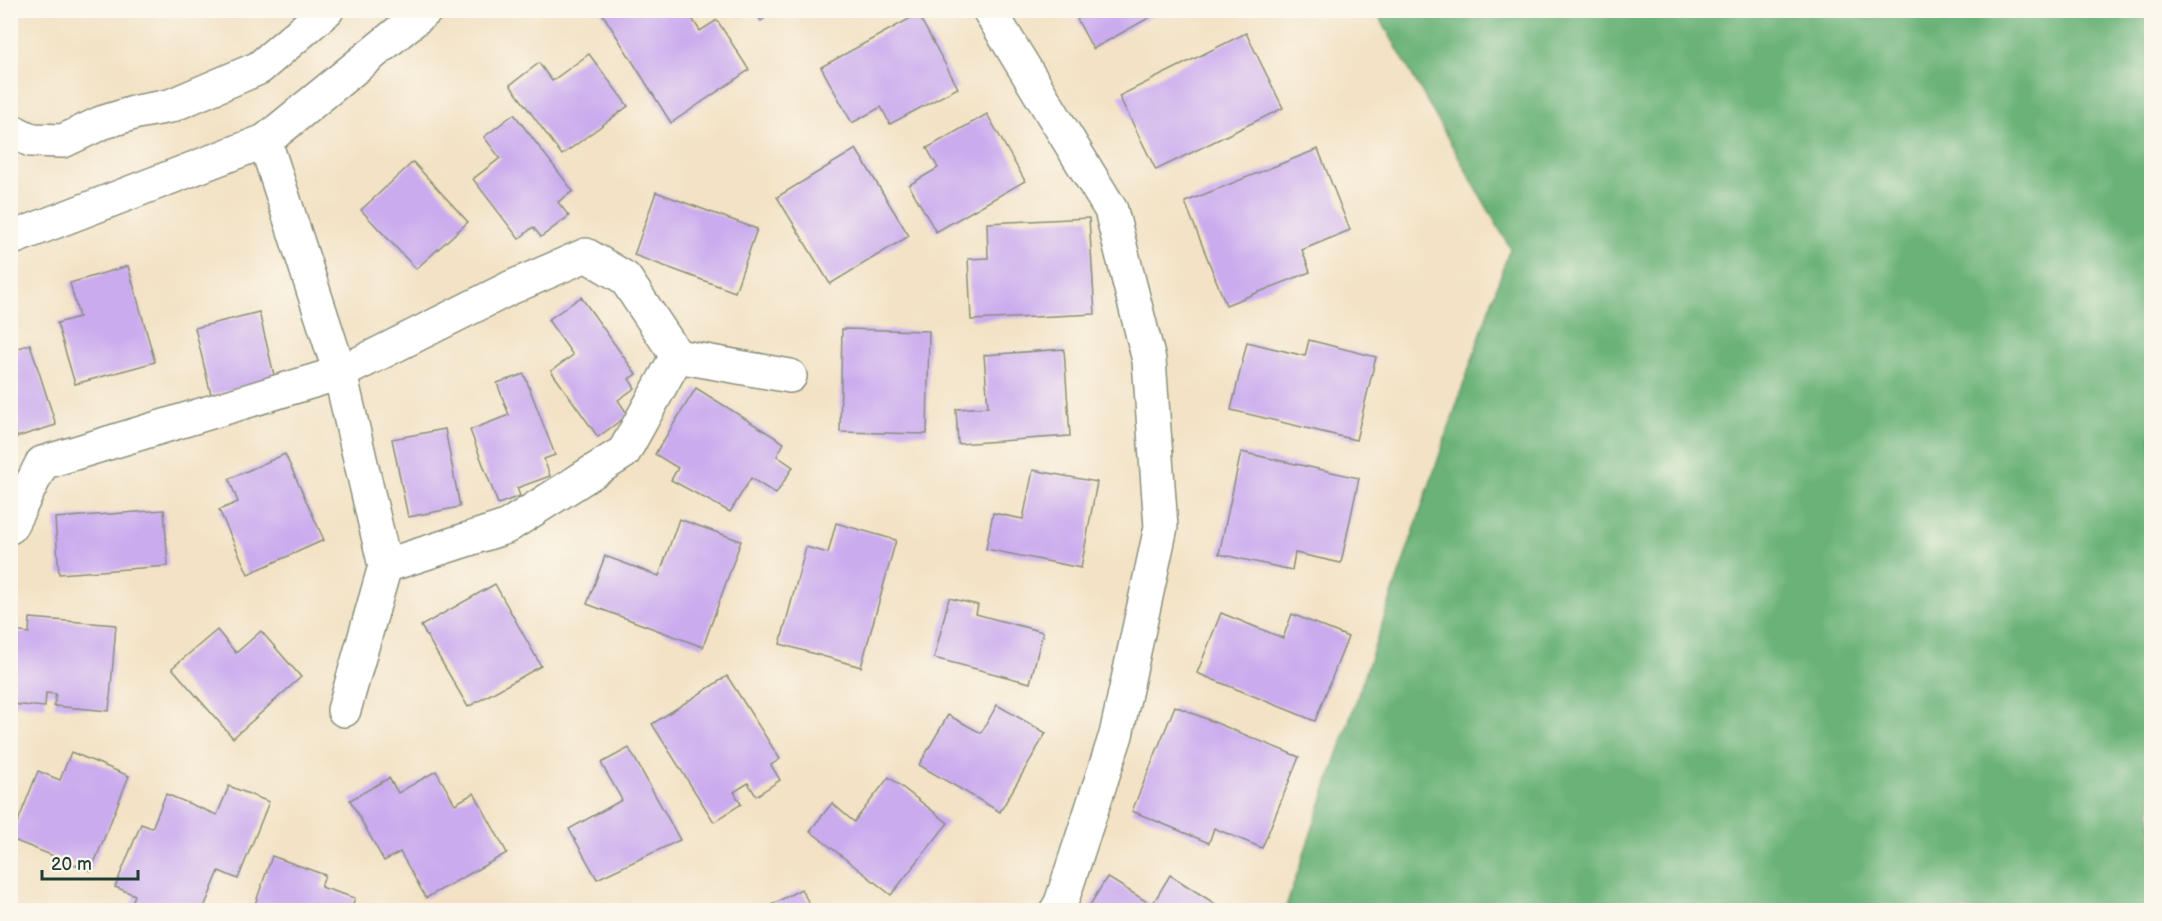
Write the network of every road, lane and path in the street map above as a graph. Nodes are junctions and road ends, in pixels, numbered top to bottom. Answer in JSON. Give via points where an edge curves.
{"nodes":[{"id":1,"x":327,"y":10,"type":"edge"},
{"id":2,"x":426,"y":10,"type":"edge"},
{"id":3,"x":989,"y":10,"type":"edge"},
{"id":4,"x":10,"y":130,"type":"edge"},
{"id":5,"x":265,"y":141,"type":"junction"},
{"id":6,"x":10,"y":239,"type":"edge"},
{"id":7,"x":677,"y":356,"type":"junction"},
{"id":8,"x":340,"y":373,"type":"junction"},
{"id":9,"x":790,"y":376,"type":"dead end"},
{"id":10,"x":10,"y":527,"type":"edge"},
{"id":11,"x":385,"y":566,"type":"junction"},
{"id":12,"x":344,"y":710,"type":"dead end"},
{"id":13,"x":1057,"y":910,"type":"edge"}],
"edges":[{"from":1,"to":4,"type":"street","via":[[259,68],[170,106],[101,123],[63,141],[31,140]]},
{"from":2,"to":5,"type":"street"},
{"from":3,"to":13,"type":"street","via":[[1111,210],[1149,360],[1161,527],[1116,735]]},
{"from":5,"to":6,"type":"street"},
{"from":5,"to":8,"type":"street"},
{"from":7,"to":8,"type":"street","via":[[624,278],[586,255],[510,288]]},
{"from":7,"to":9,"type":"street"},
{"from":7,"to":11,"type":"street","via":[[624,452],[506,527]]},
{"from":8,"to":10,"type":"street","via":[[42,464]]},
{"from":8,"to":11,"type":"street"},
{"from":11,"to":12,"type":"street"}]}
